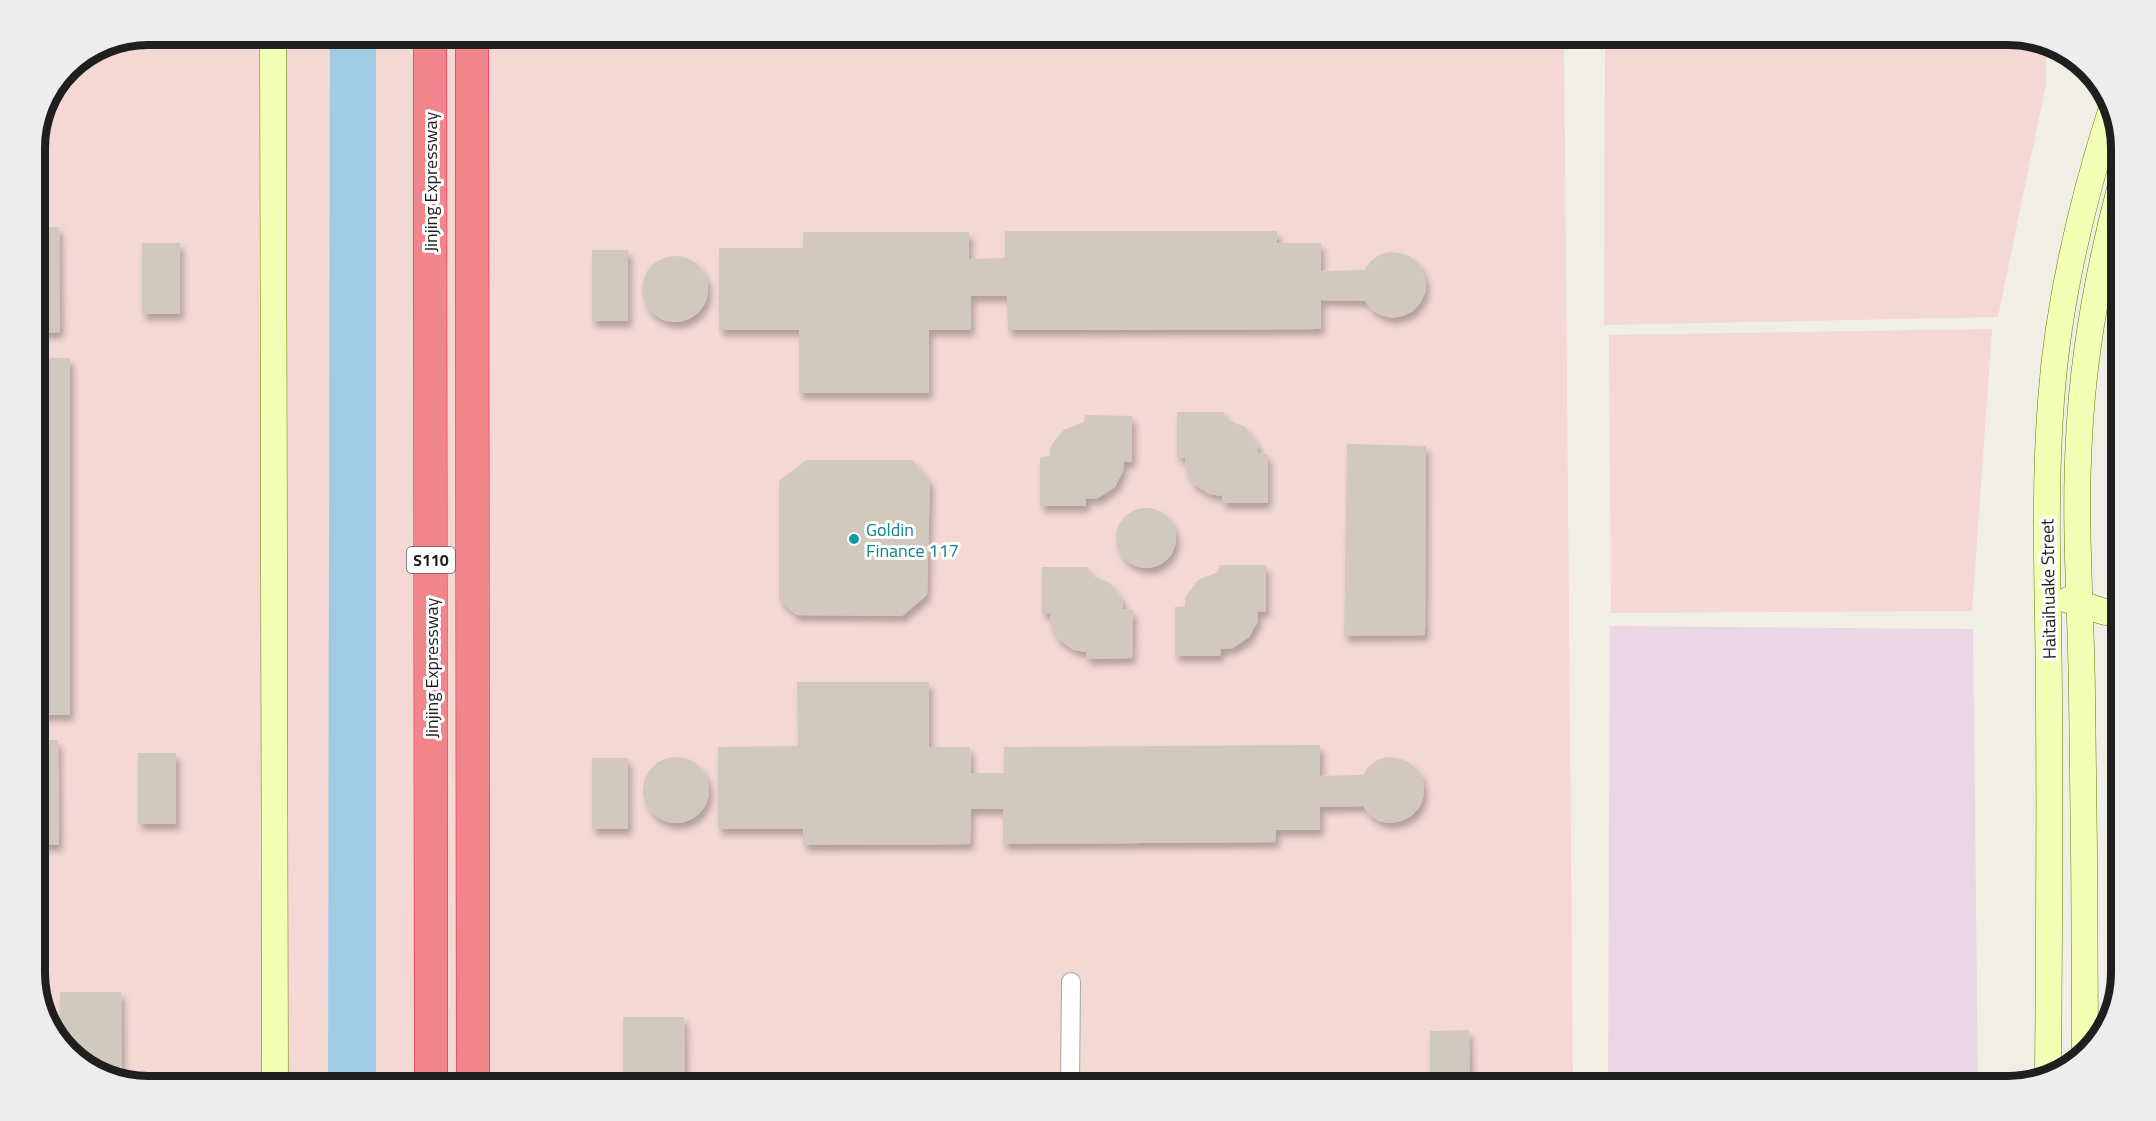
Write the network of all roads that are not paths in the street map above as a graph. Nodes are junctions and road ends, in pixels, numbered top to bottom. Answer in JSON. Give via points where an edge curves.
{"nodes":[{"id":1,"x":273,"y":45,"type":"edge"},
{"id":2,"x":430,"y":45,"type":"edge"},
{"id":3,"x":472,"y":45,"type":"edge"},
{"id":4,"x":2108,"y":122,"type":"edge"},
{"id":5,"x":2111,"y":227,"type":"edge"},
{"id":6,"x":2047,"y":563,"type":"junction"},
{"id":7,"x":2096,"y":607,"type":"edge"},
{"id":8,"x":2049,"y":608,"type":"junction"},
{"id":9,"x":1071,"y":982,"type":"dead end"},
{"id":10,"x":2085,"y":1041,"type":"edge"},
{"id":11,"x":2049,"y":1067,"type":"edge"},
{"id":12,"x":275,"y":1076,"type":"edge"},
{"id":13,"x":431,"y":1076,"type":"edge"},
{"id":14,"x":473,"y":1076,"type":"edge"},
{"id":15,"x":1070,"y":1076,"type":"edge"}],
"edges":[{"from":1,"to":12,"type":"main road"},
{"from":2,"to":13,"type":"highway","name":"Jinjing Expressway","number":"S110"},
{"from":3,"to":14,"type":"highway","number":"S110"},
{"from":4,"to":6,"type":"main road","name":"Haitaihuake Street","via":[[2074,247],[2060,328],[2051,400]]},
{"from":5,"to":7,"type":"main road","name":"Haitaihuake Street","via":[[2082,388],[2077,497],[2079,572]]},
{"from":6,"to":7,"type":"main road","via":[[2053,588],[2063,598]]},
{"from":6,"to":8,"type":"main road","name":"Haitaihuake Street"},
{"from":7,"to":8,"type":"main road"},
{"from":7,"to":10,"type":"main road","name":"Haitaihuake Street"},
{"from":8,"to":11,"type":"main road","name":"Haitaihuake Street"},
{"from":9,"to":15,"type":"street"}]}
